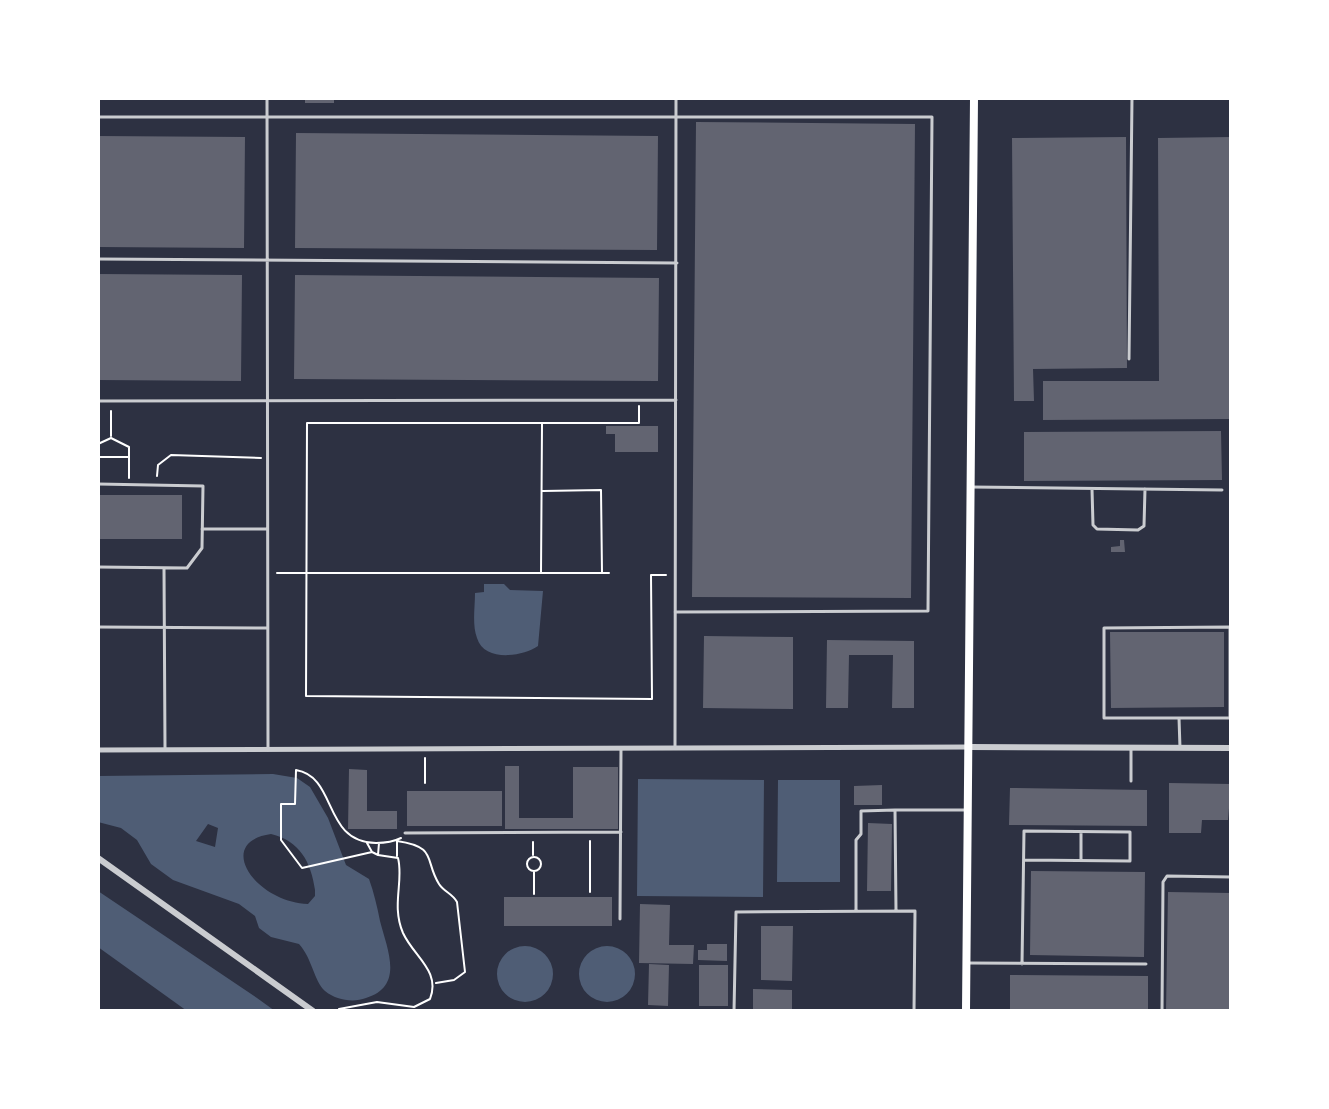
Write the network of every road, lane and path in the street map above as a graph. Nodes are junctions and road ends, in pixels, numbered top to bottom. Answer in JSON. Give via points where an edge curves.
{"nodes":[{"id":1,"x":267,"y":98,"type":"edge"},
{"id":2,"x":676,"y":98,"type":"edge"},
{"id":3,"x":974,"y":98,"type":"edge"},
{"id":4,"x":1132,"y":98,"type":"edge"},
{"id":5,"x":675,"y":114,"type":"junction"},
{"id":6,"x":98,"y":117,"type":"edge"},
{"id":7,"x":267,"y":118,"type":"junction"},
{"id":8,"x":98,"y":259,"type":"edge"},
{"id":9,"x":267,"y":261,"type":"junction"},
{"id":10,"x":677,"y":263,"type":"junction"},
{"id":11,"x":1129,"y":359,"type":"dead end"},
{"id":12,"x":676,"y":400,"type":"junction"},
{"id":13,"x":98,"y":401,"type":"edge"},
{"id":14,"x":111,"y":401,"type":"junction"},
{"id":15,"x":639,"y":401,"type":"junction"},
{"id":16,"x":267,"y":403,"type":"junction"},
{"id":17,"x":542,"y":423,"type":"junction"},
{"id":18,"x":111,"y":438,"type":"junction"},
{"id":19,"x":98,"y":444,"type":"edge"},
{"id":20,"x":98,"y":457,"type":"edge"},
{"id":21,"x":129,"y":457,"type":"junction"},
{"id":22,"x":267,"y":458,"type":"junction"},
{"id":23,"x":98,"y":484,"type":"edge"},
{"id":24,"x":129,"y":484,"type":"junction"},
{"id":25,"x":156,"y":485,"type":"junction"},
{"id":26,"x":971,"y":487,"type":"junction"},
{"id":27,"x":1092,"y":489,"type":"junction"},
{"id":28,"x":1145,"y":489,"type":"junction"},
{"id":29,"x":1222,"y":490,"type":"dead end"},
{"id":30,"x":542,"y":491,"type":"junction"},
{"id":31,"x":202,"y":529,"type":"junction"},
{"id":32,"x":267,"y":529,"type":"junction"},
{"id":33,"x":98,"y":567,"type":"edge"},
{"id":34,"x":164,"y":568,"type":"junction"},
{"id":35,"x":267,"y":573,"type":"junction"},
{"id":36,"x":307,"y":573,"type":"junction"},
{"id":37,"x":541,"y":573,"type":"junction"},
{"id":38,"x":602,"y":573,"type":"junction"},
{"id":39,"x":609,"y":573,"type":"dead end"},
{"id":40,"x":675,"y":575,"type":"junction"},
{"id":41,"x":675,"y":612,"type":"junction"},
{"id":42,"x":98,"y":627,"type":"edge"},
{"id":43,"x":164,"y":628,"type":"junction"},
{"id":44,"x":268,"y":628,"type":"junction"},
{"id":45,"x":1179,"y":718,"type":"junction"},
{"id":46,"x":969,"y":747,"type":"junction"},
{"id":47,"x":621,"y":748,"type":"junction"},
{"id":48,"x":675,"y":748,"type":"junction"},
{"id":49,"x":1131,"y":748,"type":"junction"},
{"id":50,"x":1180,"y":748,"type":"junction"},
{"id":51,"x":1231,"y":748,"type":"edge"},
{"id":52,"x":424,"y":749,"type":"junction"},
{"id":53,"x":98,"y":750,"type":"edge"},
{"id":54,"x":165,"y":750,"type":"junction"},
{"id":55,"x":268,"y":750,"type":"junction"},
{"id":56,"x":1131,"y":781,"type":"dead end"},
{"id":57,"x":425,"y":783,"type":"dead end"},
{"id":58,"x":895,"y":810,"type":"junction"},
{"id":59,"x":969,"y":810,"type":"junction"},
{"id":60,"x":533,"y":832,"type":"junction"},
{"id":61,"x":590,"y":832,"type":"junction"},
{"id":62,"x":621,"y":832,"type":"junction"},
{"id":63,"x":1081,"y":832,"type":"junction"},
{"id":64,"x":405,"y":833,"type":"joint"},
{"id":65,"x":397,"y":841,"type":"junction"},
{"id":66,"x":367,"y":842,"type":"junction"},
{"id":67,"x":379,"y":843,"type":"junction"},
{"id":68,"x":372,"y":852,"type":"junction"},
{"id":69,"x":378,"y":855,"type":"junction"},
{"id":70,"x":533,"y":857,"type":"junction"},
{"id":71,"x":98,"y":858,"type":"edge"},
{"id":72,"x":398,"y":858,"type":"junction"},
{"id":73,"x":1024,"y":860,"type":"junction"},
{"id":74,"x":1081,"y":860,"type":"junction"},
{"id":75,"x":534,"y":871,"type":"junction"},
{"id":76,"x":1231,"y":877,"type":"edge"},
{"id":77,"x":590,"y":892,"type":"dead end"},
{"id":78,"x":534,"y":894,"type":"dead end"},
{"id":79,"x":856,"y":911,"type":"junction"},
{"id":80,"x":896,"y":911,"type":"junction"},
{"id":81,"x":620,"y":919,"type":"dead end"},
{"id":82,"x":967,"y":963,"type":"junction"},
{"id":83,"x":1022,"y":964,"type":"junction"},
{"id":84,"x":1146,"y":964,"type":"dead end"},
{"id":85,"x":434,"y":983,"type":"junction"},
{"id":86,"x":339,"y":1009,"type":"dead end"},
{"id":87,"x":411,"y":1009,"type":"edge"},
{"id":88,"x":313,"y":1011,"type":"edge"},
{"id":89,"x":734,"y":1011,"type":"edge"},
{"id":90,"x":914,"y":1011,"type":"edge"},
{"id":91,"x":966,"y":1011,"type":"edge"},
{"id":92,"x":1162,"y":1011,"type":"edge"}],
"edges":[{"from":1,"to":7,"type":"lane"},
{"from":2,"to":5,"type":"lane"},
{"from":3,"to":26,"type":"main road"},
{"from":4,"to":11,"type":"lane"},
{"from":5,"to":7,"type":"lane"},
{"from":5,"to":10,"type":"lane"},
{"from":5,"to":41,"type":"lane","via":[[932,117],[928,611]]},
{"from":6,"to":7,"type":"lane"},
{"from":7,"to":9,"type":"lane"},
{"from":8,"to":9,"type":"lane"},
{"from":9,"to":10,"type":"lane"},
{"from":9,"to":16,"type":"lane"},
{"from":10,"to":12,"type":"lane"},
{"from":12,"to":15,"type":"lane"},
{"from":12,"to":40,"type":"lane"},
{"from":13,"to":14,"type":"lane"},
{"from":14,"to":16,"type":"lane"},
{"from":14,"to":18,"type":"path"},
{"from":15,"to":16,"type":"lane"},
{"from":15,"to":17,"type":"path","via":[[639,423]]},
{"from":16,"to":22,"type":"lane"},
{"from":17,"to":30,"type":"path"},
{"from":17,"to":36,"type":"path","via":[[307,423]]},
{"from":18,"to":19,"type":"path"},
{"from":18,"to":21,"type":"path","via":[[129,447]]},
{"from":20,"to":21,"type":"path"},
{"from":21,"to":24,"type":"path"},
{"from":22,"to":25,"type":"path","via":[[171,455],[158,465]]},
{"from":22,"to":32,"type":"lane"},
{"from":23,"to":24,"type":"lane"},
{"from":24,"to":25,"type":"lane"},
{"from":25,"to":31,"type":"lane","via":[[203,486]]},
{"from":26,"to":27,"type":"lane"},
{"from":26,"to":46,"type":"main road"},
{"from":27,"to":28,"type":"lane"},
{"from":27,"to":28,"type":"lane","via":[[1097,529],[1138,530],[1145,521]]},
{"from":28,"to":29,"type":"lane"},
{"from":30,"to":37,"type":"path"},
{"from":30,"to":38,"type":"path","via":[[601,490]]},
{"from":31,"to":32,"type":"lane"},
{"from":31,"to":34,"type":"lane","via":[[202,548],[187,568]]},
{"from":32,"to":35,"type":"lane"},
{"from":33,"to":34,"type":"lane"},
{"from":34,"to":43,"type":"lane"},
{"from":35,"to":36,"type":"path"},
{"from":35,"to":44,"type":"lane"},
{"from":36,"to":37,"type":"path"},
{"from":36,"to":40,"type":"path","via":[[306,696],[652,699],[651,575]]},
{"from":37,"to":38,"type":"path"},
{"from":38,"to":39,"type":"path"},
{"from":40,"to":41,"type":"lane"},
{"from":41,"to":48,"type":"lane"},
{"from":42,"to":43,"type":"lane"},
{"from":43,"to":44,"type":"lane"},
{"from":43,"to":54,"type":"lane"},
{"from":44,"to":55,"type":"lane"},
{"from":45,"to":45,"type":"lane","via":[[1104,718],[1104,628],[1230,627],[1230,718]]},
{"from":45,"to":50,"type":"lane"},
{"from":46,"to":48,"type":"street"},
{"from":46,"to":49,"type":"street"},
{"from":46,"to":59,"type":"main road"},
{"from":47,"to":48,"type":"street"},
{"from":47,"to":52,"type":"street"},
{"from":47,"to":62,"type":"lane"},
{"from":49,"to":50,"type":"street"},
{"from":49,"to":56,"type":"lane"},
{"from":50,"to":51,"type":"street"},
{"from":52,"to":55,"type":"street"},
{"from":52,"to":57,"type":"path"},
{"from":53,"to":54,"type":"street"},
{"from":54,"to":55,"type":"street"},
{"from":58,"to":59,"type":"lane"},
{"from":58,"to":79,"type":"lane","via":[[861,811]]},
{"from":58,"to":80,"type":"lane"},
{"from":59,"to":82,"type":"main road"},
{"from":60,"to":61,"type":"lane"},
{"from":60,"to":64,"type":"lane"},
{"from":60,"to":70,"type":"path"},
{"from":61,"to":62,"type":"lane"},
{"from":61,"to":77,"type":"path"},
{"from":62,"to":81,"type":"lane"},
{"from":63,"to":73,"type":"lane","via":[[1024,831]]},
{"from":63,"to":74,"type":"lane"},
{"from":63,"to":74,"type":"lane","via":[[1130,832],[1130,861]]},
{"from":64,"to":65,"type":"path"},
{"from":65,"to":67,"type":"path"},
{"from":65,"to":72,"type":"path"},
{"from":65,"to":85,"type":"path","via":[[428,854],[440,886],[457,902],[465,972]]},
{"from":66,"to":67,"type":"path"},
{"from":66,"to":68,"type":"path"},
{"from":66,"to":68,"type":"path","via":[[339,825],[317,780],[296,770],[295,804],[281,804],[281,840],[302,868]]},
{"from":67,"to":69,"type":"path"},
{"from":68,"to":69,"type":"path"},
{"from":69,"to":72,"type":"path"},
{"from":70,"to":75,"type":"path","via":[[527,865]]},
{"from":70,"to":75,"type":"path","via":[[541,863]]},
{"from":71,"to":88,"type":"street"},
{"from":72,"to":85,"type":"path","via":[[399,919]]},
{"from":73,"to":74,"type":"lane"},
{"from":73,"to":83,"type":"lane"},
{"from":75,"to":78,"type":"path"},
{"from":76,"to":92,"type":"lane","via":[[1167,876],[1163,882]]},
{"from":79,"to":80,"type":"lane"},
{"from":79,"to":89,"type":"lane","via":[[736,912]]},
{"from":80,"to":90,"type":"lane","via":[[915,911]]},
{"from":82,"to":83,"type":"lane"},
{"from":82,"to":91,"type":"main road"},
{"from":83,"to":84,"type":"lane"},
{"from":85,"to":87,"type":"path","via":[[430,999]]},
{"from":86,"to":87,"type":"path","via":[[377,1002]]}]}
